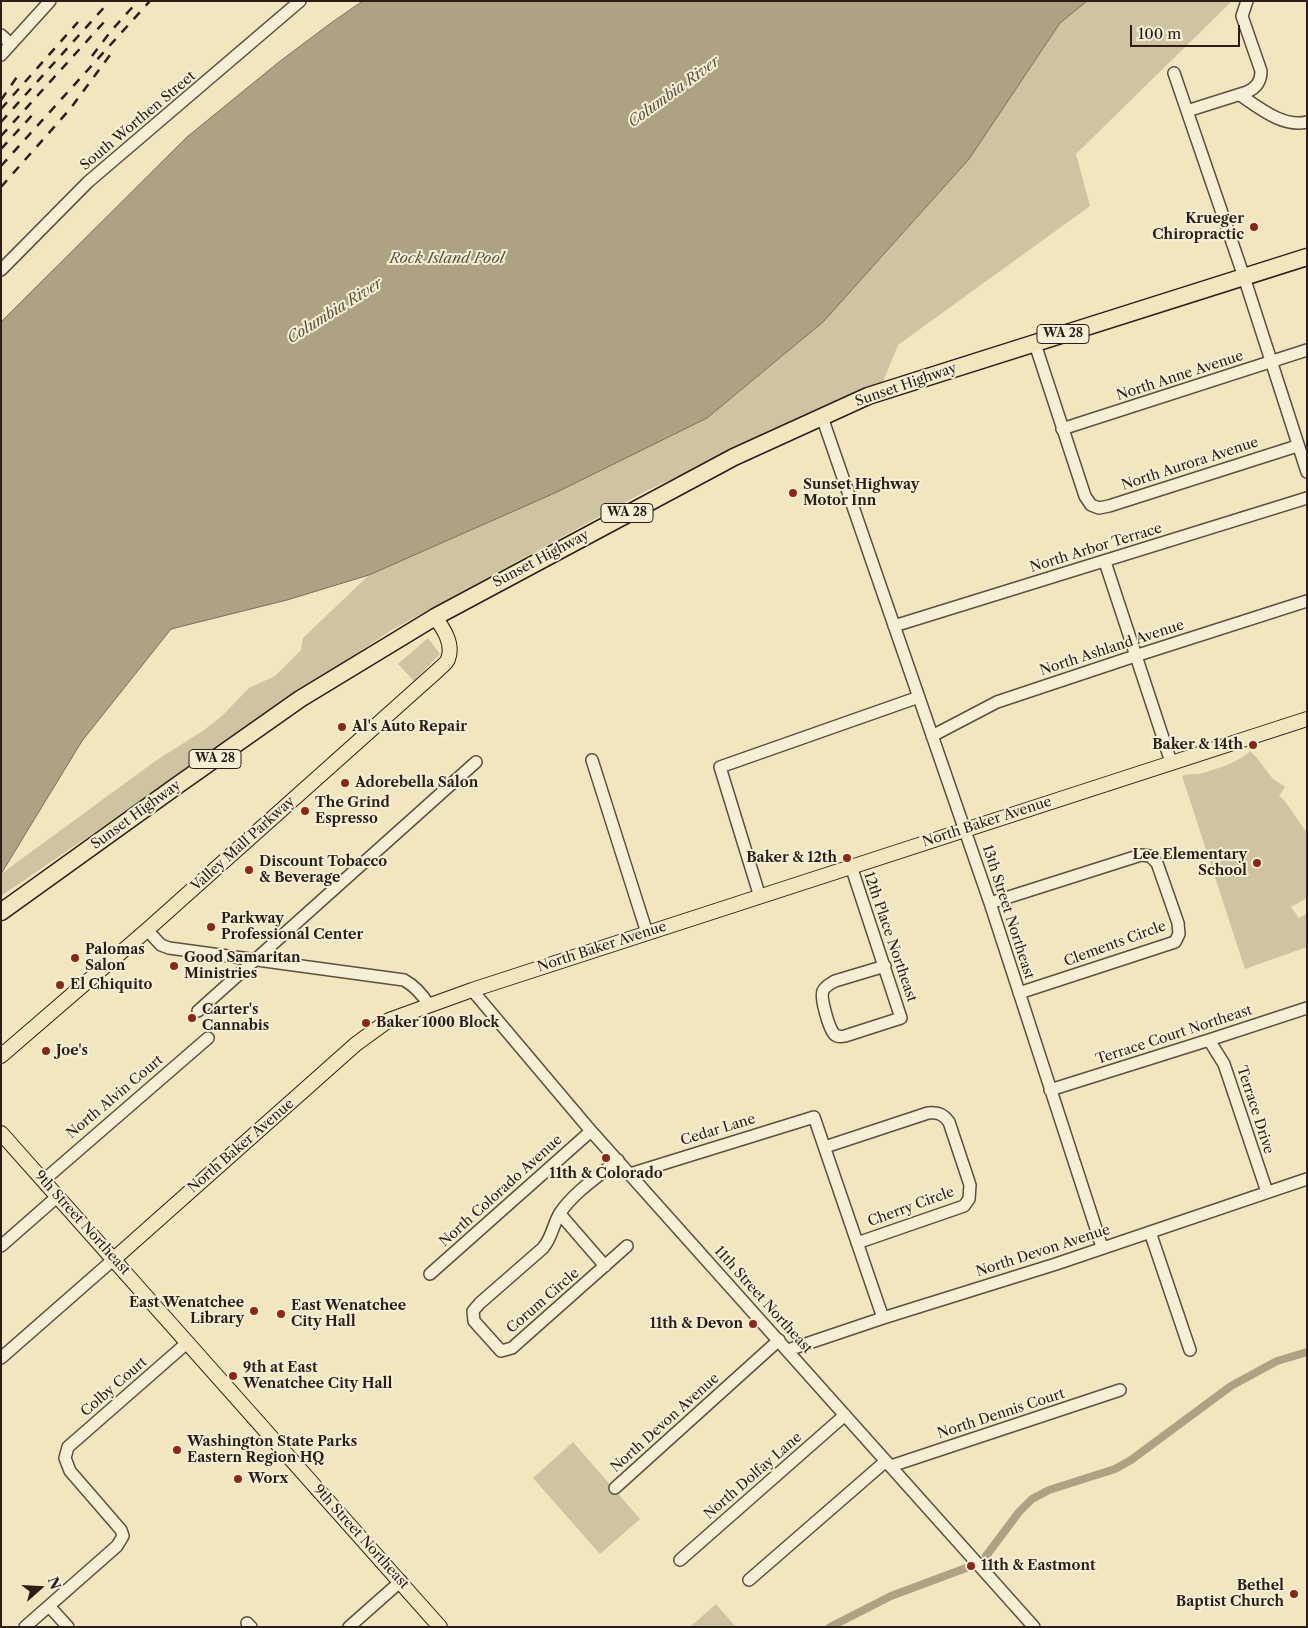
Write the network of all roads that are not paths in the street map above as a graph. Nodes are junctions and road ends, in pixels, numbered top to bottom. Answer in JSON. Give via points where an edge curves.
{"nodes":[{"id":1,"x":50,"y":1,"type":"edge"},
{"id":2,"x":300,"y":1,"type":"edge"},
{"id":3,"x":1247,"y":1,"type":"edge"},
{"id":4,"x":1,"y":35,"type":"edge"},
{"id":5,"x":11,"y":44,"type":"junction"},
{"id":6,"x":1,"y":55,"type":"edge"},
{"id":7,"x":1174,"y":73,"type":"dead end"},
{"id":8,"x":1240,"y":95,"type":"junction"},
{"id":9,"x":1187,"y":111,"type":"junction"},
{"id":10,"x":1307,"y":122,"type":"edge"},
{"id":11,"x":1307,"y":257,"type":"edge"},
{"id":12,"x":2,"y":268,"type":"edge"},
{"id":13,"x":1244,"y":277,"type":"junction"},
{"id":14,"x":1035,"y":344,"type":"junction"},
{"id":15,"x":1307,"y":350,"type":"edge"},
{"id":16,"x":1270,"y":362,"type":"junction"},
{"id":17,"x":822,"y":417,"type":"junction"},
{"id":18,"x":1062,"y":429,"type":"junction"},
{"id":19,"x":1298,"y":446,"type":"junction"},
{"id":20,"x":1307,"y":472,"type":"edge"},
{"id":21,"x":1307,"y":498,"type":"edge"},
{"id":22,"x":1104,"y":562,"type":"junction"},
{"id":23,"x":1307,"y":601,"type":"edge"},
{"id":24,"x":435,"y":617,"type":"junction"},
{"id":25,"x":894,"y":626,"type":"junction"},
{"id":26,"x":1135,"y":656,"type":"junction"},
{"id":27,"x":919,"y":697,"type":"junction"},
{"id":28,"x":1307,"y":719,"type":"edge"},
{"id":29,"x":932,"y":736,"type":"junction"},
{"id":30,"x":592,"y":760,"type":"dead end"},
{"id":31,"x":476,"y":762,"type":"dead end"},
{"id":32,"x":1171,"y":762,"type":"junction"},
{"id":33,"x":964,"y":829,"type":"junction"},
{"id":34,"x":851,"y":866,"type":"junction"},
{"id":35,"x":760,"y":897,"type":"junction"},
{"id":36,"x":990,"y":903,"type":"junction"},
{"id":37,"x":1,"y":912,"type":"edge"},
{"id":38,"x":147,"y":930,"type":"junction"},
{"id":39,"x":647,"y":933,"type":"junction"},
{"id":40,"x":254,"y":961,"type":"junction"},
{"id":41,"x":885,"y":966,"type":"junction"},
{"id":42,"x":472,"y":990,"type":"junction"},
{"id":43,"x":1019,"y":993,"type":"junction"},
{"id":44,"x":429,"y":1005,"type":"junction"},
{"id":45,"x":1307,"y":1008,"type":"edge"},
{"id":46,"x":198,"y":1011,"type":"dead end"},
{"id":47,"x":208,"y":1038,"type":"dead end"},
{"id":48,"x":1209,"y":1040,"type":"junction"},
{"id":49,"x":1,"y":1056,"type":"edge"},
{"id":50,"x":1050,"y":1090,"type":"junction"},
{"id":51,"x":591,"y":1130,"type":"junction"},
{"id":52,"x":1,"y":1133,"type":"edge"},
{"id":53,"x":825,"y":1147,"type":"junction"},
{"id":54,"x":618,"y":1160,"type":"junction"},
{"id":55,"x":630,"y":1174,"type":"junction"},
{"id":56,"x":1307,"y":1179,"type":"edge"},
{"id":57,"x":44,"y":1180,"type":"junction"},
{"id":58,"x":1266,"y":1192,"type":"junction"},
{"id":59,"x":58,"y":1196,"type":"junction"},
{"id":60,"x":560,"y":1214,"type":"junction"},
{"id":61,"x":1150,"y":1232,"type":"junction"},
{"id":62,"x":857,"y":1243,"type":"junction"},
{"id":63,"x":1,"y":1246,"type":"edge"},
{"id":64,"x":627,"y":1246,"type":"dead end"},
{"id":65,"x":1102,"y":1247,"type":"junction"},
{"id":66,"x":114,"y":1259,"type":"junction"},
{"id":67,"x":606,"y":1266,"type":"junction"},
{"id":68,"x":430,"y":1274,"type":"dead end"},
{"id":69,"x":883,"y":1318,"type":"junction"},
{"id":70,"x":779,"y":1340,"type":"junction"},
{"id":71,"x":188,"y":1342,"type":"junction"},
{"id":72,"x":788,"y":1350,"type":"junction"},
{"id":73,"x":1190,"y":1350,"type":"dead end"},
{"id":74,"x":1,"y":1358,"type":"edge"},
{"id":75,"x":1120,"y":1390,"type":"dead end"},
{"id":76,"x":845,"y":1414,"type":"junction"},
{"id":77,"x":888,"y":1464,"type":"junction"},
{"id":78,"x":616,"y":1488,"type":"dead end"},
{"id":79,"x":680,"y":1560,"type":"dead end"},
{"id":80,"x":749,"y":1580,"type":"dead end"},
{"id":81,"x":401,"y":1581,"type":"junction"},
{"id":82,"x":50,"y":1606,"type":"junction"},
{"id":83,"x":25,"y":1627,"type":"edge"},
{"id":84,"x":68,"y":1627,"type":"edge"},
{"id":85,"x":349,"y":1627,"type":"edge"},
{"id":86,"x":440,"y":1627,"type":"edge"},
{"id":87,"x":1034,"y":1627,"type":"edge"}],
"edges":[{"from":1,"to":5,"type":"street"},
{"from":2,"to":12,"type":"street","name":"South Worthen Street","via":[[88,182]]},
{"from":3,"to":8,"type":"street","via":[[1242,16],[1261,77],[1254,89]]},
{"from":4,"to":5,"type":"street"},
{"from":5,"to":6,"type":"street"},
{"from":7,"to":9,"type":"street"},
{"from":8,"to":9,"type":"street"},
{"from":8,"to":10,"type":"street","via":[[1269,114],[1294,123]]},
{"from":9,"to":13,"type":"street"},
{"from":11,"to":13,"type":"highway","name":"Sunset Highway","number":"WA 28"},
{"from":13,"to":14,"type":"highway","name":"Sunset Highway","number":"WA 28"},
{"from":13,"to":16,"type":"street"},
{"from":14,"to":17,"type":"highway","name":"Sunset Highway","number":"WA 28","via":[[868,396]]},
{"from":14,"to":18,"type":"street"},
{"from":15,"to":16,"type":"street","name":"North Anne Avenue"},
{"from":16,"to":18,"type":"street","name":"North Anne Avenue"},
{"from":16,"to":19,"type":"street"},
{"from":17,"to":24,"type":"highway","name":"Sunset Highway","number":"WA 28","via":[[734,457]]},
{"from":17,"to":25,"type":"street","name":"13th Street Northeast"},
{"from":18,"to":19,"type":"street","name":"North Aurora Avenue","via":[[1085,496],[1091,506],[1099,508]]},
{"from":19,"to":20,"type":"street"},
{"from":21,"to":22,"type":"street","name":"North Arbor Terrace"},
{"from":22,"to":25,"type":"street","name":"North Arbor Terrace"},
{"from":22,"to":26,"type":"street"},
{"from":23,"to":26,"type":"street","name":"North Ashland Avenue"},
{"from":24,"to":37,"type":"highway","name":"Sunset Highway","number":"WA 28","via":[[300,699]]},
{"from":24,"to":38,"type":"main road","name":"Valley Mall Parkway","via":[[450,648],[448,659]]},
{"from":25,"to":27,"type":"street","name":"13th Street Northeast"},
{"from":26,"to":29,"type":"street","name":"North Ashland Avenue","via":[[997,702]]},
{"from":26,"to":32,"type":"street"},
{"from":27,"to":29,"type":"street","name":"13th Street Northeast"},
{"from":27,"to":35,"type":"street","via":[[720,767]]},
{"from":28,"to":32,"type":"main road","name":"North Baker Avenue"},
{"from":29,"to":33,"type":"street","name":"13th Street Northeast"},
{"from":30,"to":39,"type":"street"},
{"from":31,"to":40,"type":"street"},
{"from":32,"to":33,"type":"main road","name":"North Baker Avenue"},
{"from":33,"to":34,"type":"main road","name":"North Baker Avenue"},
{"from":33,"to":36,"type":"street","name":"13th Street Northeast"},
{"from":34,"to":35,"type":"main road","name":"North Baker Avenue"},
{"from":34,"to":41,"type":"street","name":"12th Place Northeast"},
{"from":35,"to":39,"type":"main road","name":"North Baker Avenue"},
{"from":36,"to":43,"type":"street","name":"13th Street Northeast"},
{"from":36,"to":43,"type":"street","name":"Clements Circle","via":[[1141,855],[1150,856],[1157,863],[1178,923],[1179,934],[1174,942]]},
{"from":38,"to":40,"type":"street","via":[[161,945],[169,948]]},
{"from":38,"to":49,"type":"main road","name":"Valley Mall Parkway"},
{"from":39,"to":42,"type":"main road","name":"North Baker Avenue"},
{"from":40,"to":44,"type":"street","via":[[404,980],[421,993]]},
{"from":40,"to":46,"type":"street"},
{"from":41,"to":41,"type":"street","name":"12th Place Northeast","via":[[835,981],[823,990],[823,1003],[833,1033],[845,1036],[901,1018]]},
{"from":42,"to":44,"type":"main road","name":"North Baker Avenue"},
{"from":42,"to":51,"type":"street","name":"11th Street Northeast"},
{"from":43,"to":50,"type":"street","name":"13th Street Northeast"},
{"from":44,"to":66,"type":"main road","name":"North Baker Avenue","via":[[388,1020],[356,1044]]},
{"from":45,"to":48,"type":"street","name":"Terrace Court Northeast"},
{"from":47,"to":57,"type":"street","name":"North Alvin Court"},
{"from":48,"to":50,"type":"street","name":"Terrace Court Northeast"},
{"from":48,"to":58,"type":"street","name":"Terrace Drive","via":[[1224,1064]]},
{"from":50,"to":65,"type":"street","name":"13th Street Northeast"},
{"from":51,"to":54,"type":"street","name":"11th Street Northeast"},
{"from":51,"to":68,"type":"street","name":"North Colorado Avenue"},
{"from":52,"to":57,"type":"main road","name":"9th Street Northeast"},
{"from":53,"to":55,"type":"street","name":"Cedar Lane","via":[[814,1117]]},
{"from":53,"to":62,"type":"street"},
{"from":53,"to":62,"type":"street","name":"Cherry Circle","via":[[928,1113],[940,1113],[949,1122],[971,1192],[969,1200],[964,1206]]},
{"from":54,"to":55,"type":"street","name":"11th Street Northeast"},
{"from":54,"to":60,"type":"street","name":"Corum Circle"},
{"from":55,"to":70,"type":"street","name":"11th Street Northeast"},
{"from":56,"to":58,"type":"street","name":"North Devon Avenue"},
{"from":57,"to":59,"type":"main road","name":"9th Street Northeast"},
{"from":58,"to":61,"type":"street","name":"North Devon Avenue"},
{"from":59,"to":63,"type":"street"},
{"from":59,"to":66,"type":"main road","name":"9th Street Northeast"},
{"from":60,"to":67,"type":"street"},
{"from":60,"to":67,"type":"street","name":"Corum Circle","via":[[543,1248],[473,1311],[474,1321],[494,1346],[504,1351],[516,1345]]},
{"from":61,"to":65,"type":"street","name":"North Devon Avenue"},
{"from":61,"to":73,"type":"street"},
{"from":62,"to":69,"type":"street"},
{"from":64,"to":67,"type":"street","name":"Corum Circle"},
{"from":65,"to":69,"type":"street","name":"North Devon Avenue"},
{"from":66,"to":71,"type":"main road","name":"9th Street Northeast"},
{"from":66,"to":74,"type":"street","name":"North Baker Avenue"},
{"from":69,"to":72,"type":"street","name":"North Devon Avenue"},
{"from":70,"to":72,"type":"street","name":"11th Street Northeast"},
{"from":70,"to":78,"type":"street","name":"North Devon Avenue"},
{"from":71,"to":81,"type":"main road","name":"9th Street Northeast"},
{"from":71,"to":82,"type":"street","name":"Colby Court","via":[[68,1447],[65,1458],[74,1478],[123,1536],[117,1546]]},
{"from":72,"to":76,"type":"street","name":"11th Street Northeast"},
{"from":75,"to":77,"type":"street","name":"North Dennis Court"},
{"from":76,"to":77,"type":"street","name":"11th Street Northeast"},
{"from":76,"to":79,"type":"street","name":"North Dolfay Lane"},
{"from":77,"to":80,"type":"street","name":"North Dennis Court"},
{"from":77,"to":87,"type":"street","name":"11th Street Northeast"},
{"from":81,"to":85,"type":"street"},
{"from":81,"to":86,"type":"main road","name":"9th Street Northeast"},
{"from":82,"to":83,"type":"street"},
{"from":82,"to":84,"type":"street"}]}
